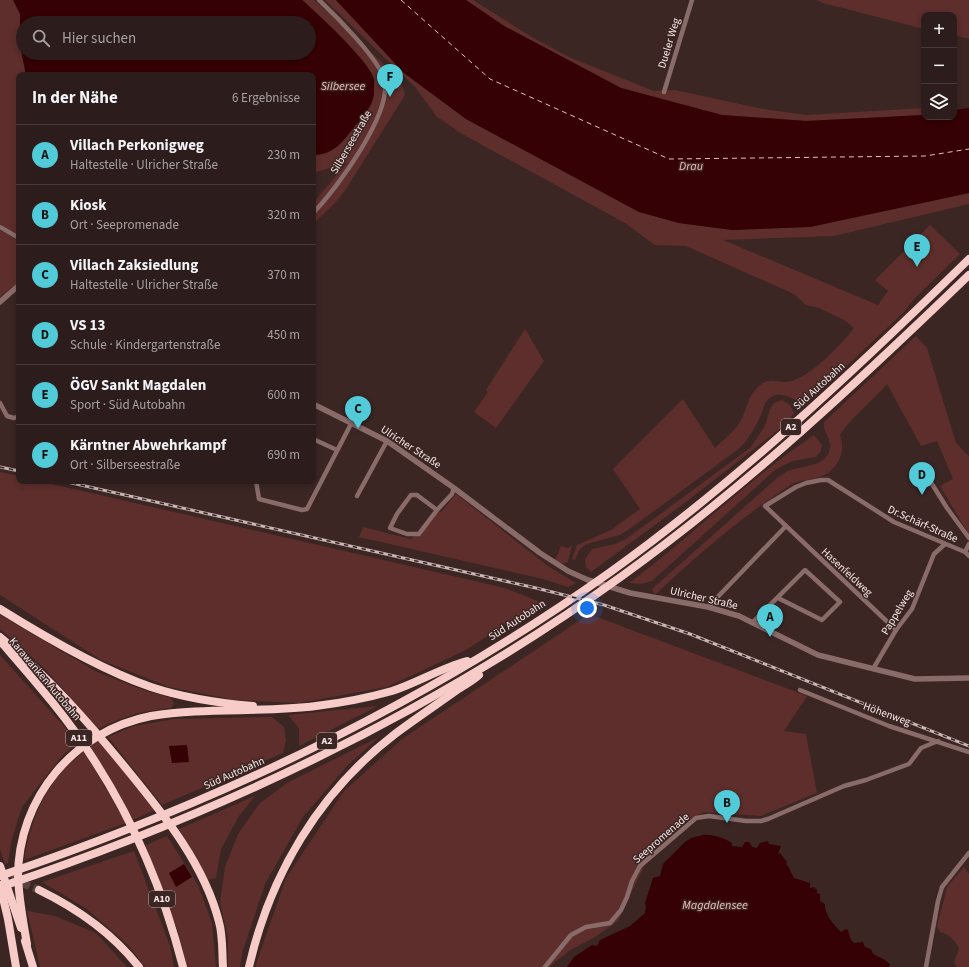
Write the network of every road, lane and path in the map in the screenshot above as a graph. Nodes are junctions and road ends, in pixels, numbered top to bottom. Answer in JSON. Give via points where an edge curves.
{"nodes":[{"id":1,"x":319,"y":0,"type":"edge"},
{"id":2,"x":692,"y":0,"type":"edge"},
{"id":3,"x":664,"y":92,"type":"dead end"},
{"id":4,"x":316,"y":210,"type":"edge"},
{"id":5,"x":0,"y":227,"type":"edge"},
{"id":6,"x":16,"y":236,"type":"edge"},
{"id":7,"x":969,"y":259,"type":"edge"},
{"id":8,"x":969,"y":275,"type":"edge"},
{"id":9,"x":16,"y":289,"type":"edge"},
{"id":10,"x":0,"y":302,"type":"edge"},
{"id":11,"x":0,"y":403,"type":"edge"},
{"id":12,"x":316,"y":405,"type":"edge"},
{"id":13,"x":16,"y":417,"type":"edge"},
{"id":14,"x":352,"y":422,"type":"junction"},
{"id":15,"x":316,"y":440,"type":"edge"},
{"id":16,"x":387,"y":441,"type":"junction"},
{"id":17,"x":337,"y":450,"type":"junction"},
{"id":18,"x":927,"y":476,"type":"dead end"},
{"id":19,"x":256,"y":484,"type":"edge"},
{"id":20,"x":454,"y":488,"type":"junction"},
{"id":21,"x":357,"y":496,"type":"dead end"},
{"id":22,"x":764,"y":506,"type":"joint"},
{"id":23,"x":437,"y":510,"type":"junction"},
{"id":24,"x":786,"y":526,"type":"junction"},
{"id":25,"x":969,"y":538,"type":"edge"},
{"id":26,"x":945,"y":544,"type":"junction"},
{"id":27,"x":969,"y":544,"type":"edge"},
{"id":28,"x":967,"y":554,"type":"edge"},
{"id":29,"x":778,"y":598,"type":"junction"},
{"id":30,"x":708,"y":607,"type":"junction"},
{"id":31,"x":0,"y":609,"type":"edge"},
{"id":32,"x":753,"y":622,"type":"junction"},
{"id":33,"x":896,"y":630,"type":"junction"},
{"id":34,"x":0,"y":636,"type":"edge"},
{"id":35,"x":0,"y":641,"type":"edge"},
{"id":36,"x":477,"y":658,"type":"junction"},
{"id":37,"x":489,"y":664,"type":"junction"},
{"id":38,"x":873,"y":669,"type":"junction"},
{"id":39,"x":969,"y":678,"type":"edge"},
{"id":40,"x":800,"y":690,"type":"dead end"},
{"id":41,"x":275,"y":708,"type":"junction"},
{"id":42,"x":938,"y":741,"type":"junction"},
{"id":43,"x":969,"y":752,"type":"edge"},
{"id":44,"x":132,"y":837,"type":"junction"},
{"id":45,"x":969,"y":853,"type":"edge"},
{"id":46,"x":0,"y":866,"type":"edge"},
{"id":47,"x":1,"y":882,"type":"edge"},
{"id":48,"x":39,"y":890,"type":"tunnel mouth"},
{"id":49,"x":16,"y":918,"type":"junction"},
{"id":50,"x":16,"y":967,"type":"edge"},
{"id":51,"x":33,"y":967,"type":"edge"},
{"id":52,"x":139,"y":967,"type":"edge"},
{"id":53,"x":183,"y":967,"type":"edge"},
{"id":54,"x":223,"y":967,"type":"edge"},
{"id":55,"x":249,"y":967,"type":"edge"},
{"id":56,"x":545,"y":967,"type":"edge"},
{"id":57,"x":926,"y":967,"type":"edge"}],
"edges":[{"from":1,"to":4,"type":"street","name":"Silberseestraße","via":[[379,67],[386,95],[376,120],[348,170]]},
{"from":2,"to":3,"type":"street","name":"Dueler Weg"},
{"from":5,"to":6,"type":"street"},
{"from":7,"to":36,"type":"highway","name":"Süd Autobahn","number":"A2","via":[[876,349],[747,465],[608,573]]},
{"from":8,"to":37,"type":"highway","name":"Süd Autobahn","number":"A2","via":[[811,423],[685,529],[622,576]]},
{"from":9,"to":10,"type":"street"},
{"from":11,"to":13,"type":"street","via":[[7,416]]},
{"from":12,"to":14,"type":"street","name":"Ulricher Straße"},
{"from":14,"to":16,"type":"street","name":"Ulricher Straße"},
{"from":14,"to":17,"type":"street"},
{"from":15,"to":17,"type":"street"},
{"from":16,"to":20,"type":"street","name":"Ulricher Straße"},
{"from":16,"to":21,"type":"street"},
{"from":17,"to":19,"type":"street","via":[[305,510],[259,499]]},
{"from":18,"to":25,"type":"street"},
{"from":20,"to":23,"type":"street","via":[[452,494]]},
{"from":20,"to":30,"type":"street","name":"Ulricher Straße","via":[[519,538],[568,571],[623,591]]},
{"from":22,"to":24,"type":"street","name":"Hasenfeldweg"},
{"from":22,"to":26,"type":"street","name":"Dr.Schärf-Straße","via":[[806,482],[828,480],[879,514]]},
{"from":23,"to":23,"type":"street","via":[[417,495],[411,494],[390,528],[419,534]]},
{"from":24,"to":30,"type":"street"},
{"from":24,"to":33,"type":"street","name":"Hasenfeldweg"},
{"from":26,"to":28,"type":"street","name":"Dr.Schärf-Straße"},
{"from":26,"to":33,"type":"street","name":"Pappelweg","via":[[934,554],[918,598]]},
{"from":27,"to":28,"type":"street"},
{"from":29,"to":29,"type":"street","via":[[822,620],[840,602],[805,570]]},
{"from":29,"to":32,"type":"street"},
{"from":30,"to":32,"type":"street","name":"Ulricher Straße"},
{"from":31,"to":41,"type":"highway","via":[[117,674],[152,687],[193,698]]},
{"from":32,"to":38,"type":"street","name":"Ulricher Straße","via":[[818,655]]},
{"from":33,"to":38,"type":"street","name":"Pappelweg"},
{"from":34,"to":54,"type":"highway","via":[[76,709],[150,798],[172,829],[206,883],[220,922]]},
{"from":35,"to":44,"type":"highway","name":"Karawanken Autobahn","number":"A11","via":[[43,690],[92,757]]},
{"from":36,"to":41,"type":"highway","via":[[392,690],[353,701]]},
{"from":36,"to":47,"type":"highway","name":"Süd Autobahn","number":"A2","via":[[367,721],[284,762]]},
{"from":37,"to":44,"type":"highway","name":"Süd Autobahn","number":"A2","via":[[343,745],[176,822]]},
{"from":37,"to":55,"type":"highway","via":[[477,677],[394,735],[343,782],[320,810],[297,843],[276,883],[255,938]]},
{"from":38,"to":39,"type":"street","name":"Ulricher Straße","via":[[915,679]]},
{"from":40,"to":42,"type":"street","name":"Höhenweg","via":[[889,726]]},
{"from":41,"to":49,"type":"highway","via":[[152,716],[116,726],[89,741],[70,756],[41,792],[29,817],[23,836]]},
{"from":42,"to":43,"type":"street","name":"Höhenweg"},
{"from":42,"to":56,"type":"street","name":"Seepromenade","via":[[921,748],[909,764],[844,786],[768,819],[761,821],[709,816],[696,818],[640,866],[621,910],[610,923],[586,927],[571,935]]},
{"from":44,"to":47,"type":"highway","name":"Süd Autobahn","number":"A2"},
{"from":44,"to":53,"type":"highway","number":"A10","via":[[152,872]]},
{"from":45,"to":57,"type":"street","via":[[942,887]]},
{"from":46,"to":47,"type":"highway"},
{"from":47,"to":49,"type":"highway"},
{"from":48,"to":52,"type":"highway","via":[[90,920],[118,944]]},
{"from":49,"to":50,"type":"highway"},
{"from":49,"to":51,"type":"highway"}]}
